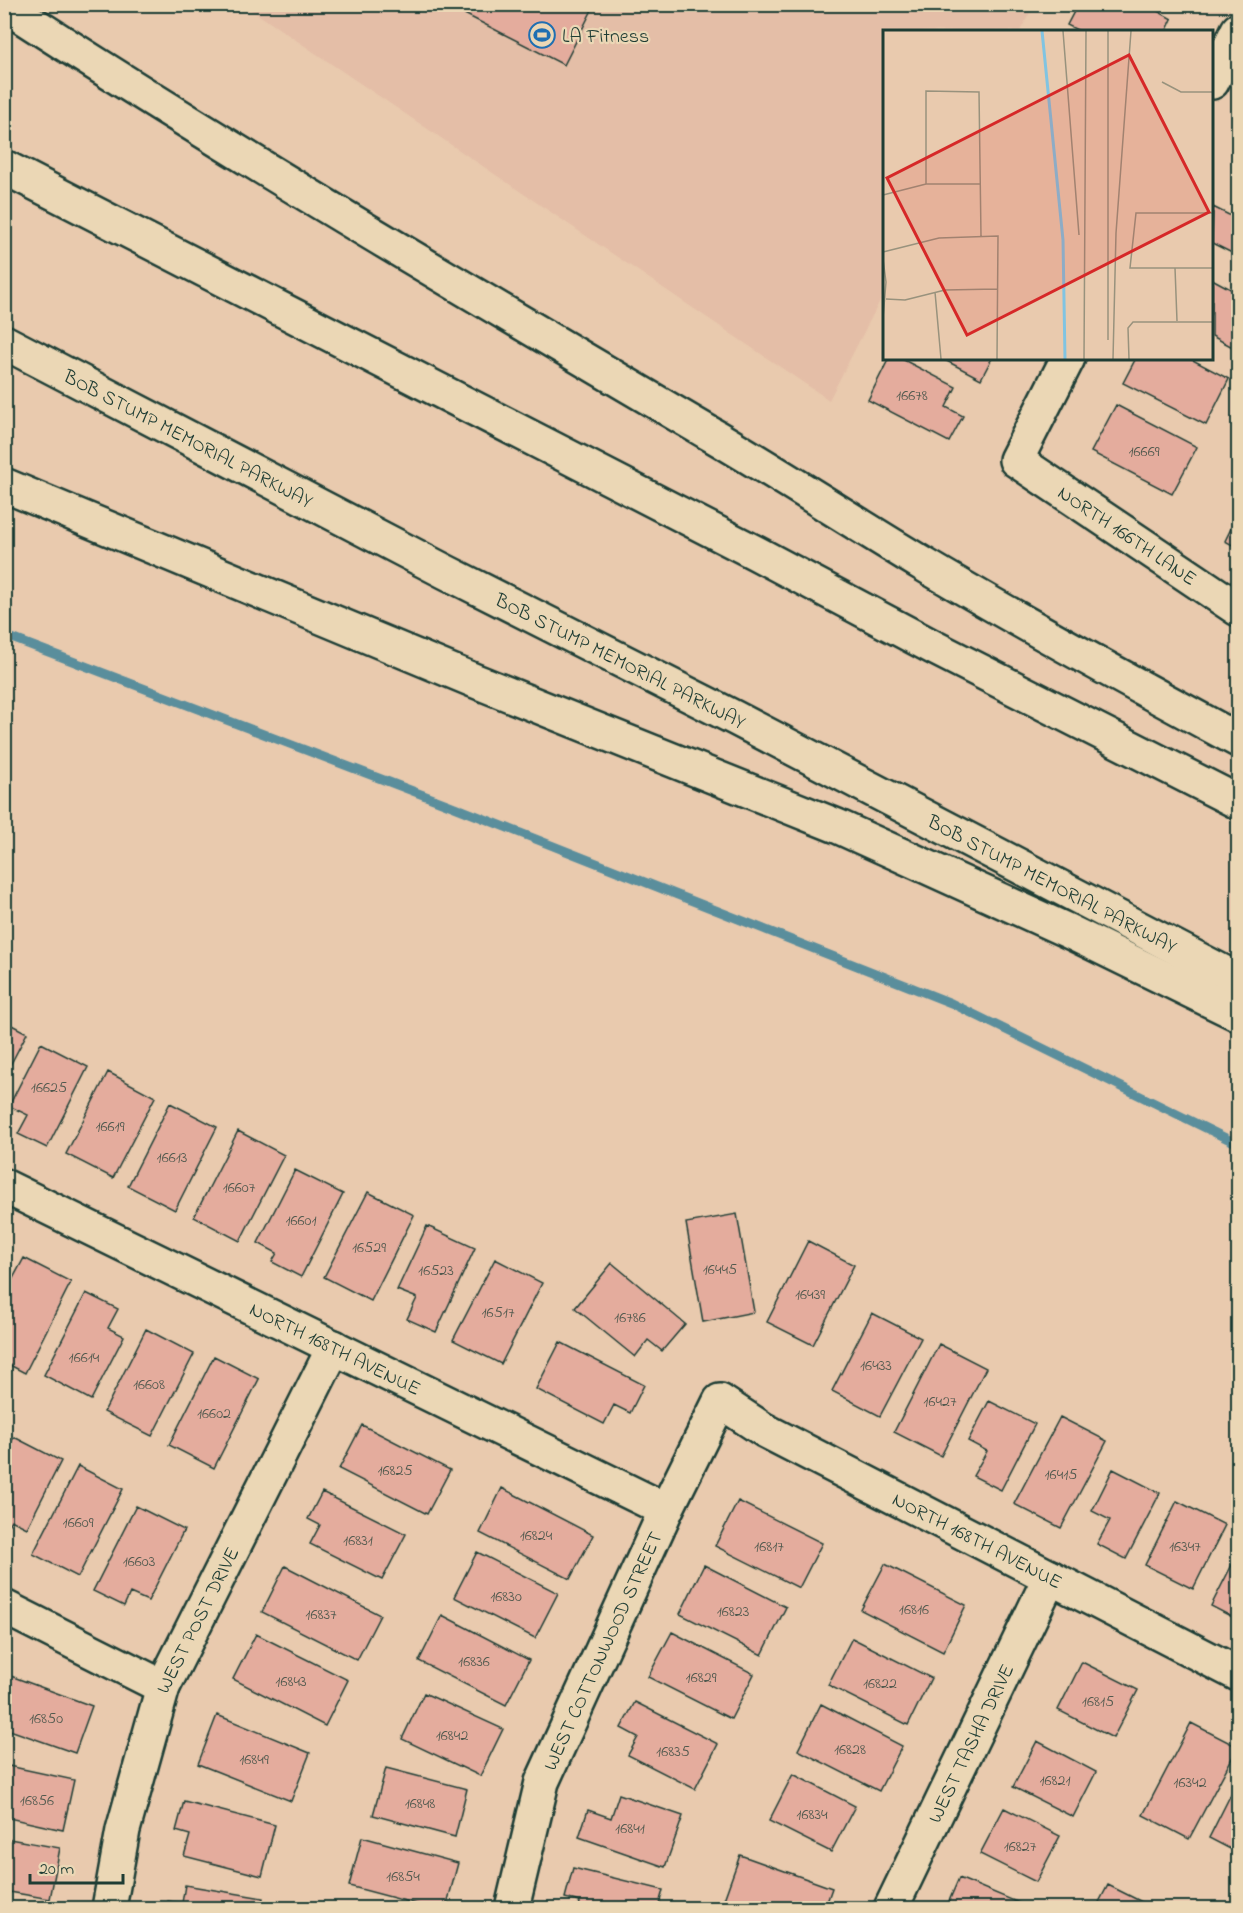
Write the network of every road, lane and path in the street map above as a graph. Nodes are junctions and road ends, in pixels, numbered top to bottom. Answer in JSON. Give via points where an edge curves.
{"nodes":[{"id":1,"x":4,"y":5,"type":"edge"},
{"id":2,"x":1239,"y":30,"type":"edge"},
{"id":3,"x":1213,"y":80,"type":"edge"},
{"id":4,"x":4,"y":166,"type":"edge"},
{"id":5,"x":4,"y":342,"type":"edge"},
{"id":6,"x":1067,"y":360,"type":"edge"},
{"id":7,"x":4,"y":485,"type":"edge"},
{"id":8,"x":1239,"y":609,"type":"edge"},
{"id":9,"x":1239,"y":740,"type":"edge"},
{"id":10,"x":1239,"y":802,"type":"edge"},
{"id":11,"x":1239,"y":980,"type":"edge"},
{"id":12,"x":1239,"y":1014,"type":"edge"},
{"id":13,"x":4,"y":1186,"type":"edge"},
{"id":14,"x":334,"y":1347,"type":"junction"},
{"id":15,"x":720,"y":1401,"type":"joint"},
{"id":16,"x":666,"y":1510,"type":"junction"},
{"id":17,"x":1050,"y":1577,"type":"junction"},
{"id":18,"x":4,"y":1607,"type":"edge"},
{"id":19,"x":1239,"y":1674,"type":"edge"},
{"id":20,"x":163,"y":1687,"type":"junction"},
{"id":21,"x":109,"y":1908,"type":"edge"},
{"id":22,"x":512,"y":1908,"type":"edge"},
{"id":23,"x":891,"y":1908,"type":"edge"}],
"edges":[{"from":1,"to":9,"type":"main road","via":[[102,69],[922,564],[1076,653]]},
{"from":2,"to":3,"type":"main road"},
{"from":4,"to":10,"type":"main road"},
{"from":5,"to":11,"type":"main road","name":"BOB STUMP MEMORIAL PARKWAY"},
{"from":6,"to":8,"type":"main road","name":"NORTH 166TH LANE","via":[[1016,460]]},
{"from":7,"to":12,"type":"main road","via":[[837,826],[1037,916]]},
{"from":13,"to":14,"type":"main road","name":"NORTH 168TH AVENUE"},
{"from":14,"to":16,"type":"main road","name":"NORTH 168TH AVENUE"},
{"from":14,"to":20,"type":"main road","name":"WEST POST DRIVE"},
{"from":15,"to":16,"type":"main road","name":"WEST COTTONWOOD STREET"},
{"from":15,"to":17,"type":"main road","name":"NORTH 168TH AVENUE","via":[[764,1430]]},
{"from":16,"to":22,"type":"main road","name":"WEST COTTONWOOD STREET","via":[[542,1782]]},
{"from":17,"to":19,"type":"main road","name":"NORTH 168TH AVENUE"},
{"from":17,"to":23,"type":"main road","name":"WEST TASHA DRIVE"},
{"from":18,"to":20,"type":"main road"},
{"from":20,"to":21,"type":"main road","name":"WEST POST DRIVE","via":[[123,1830]]}]}
